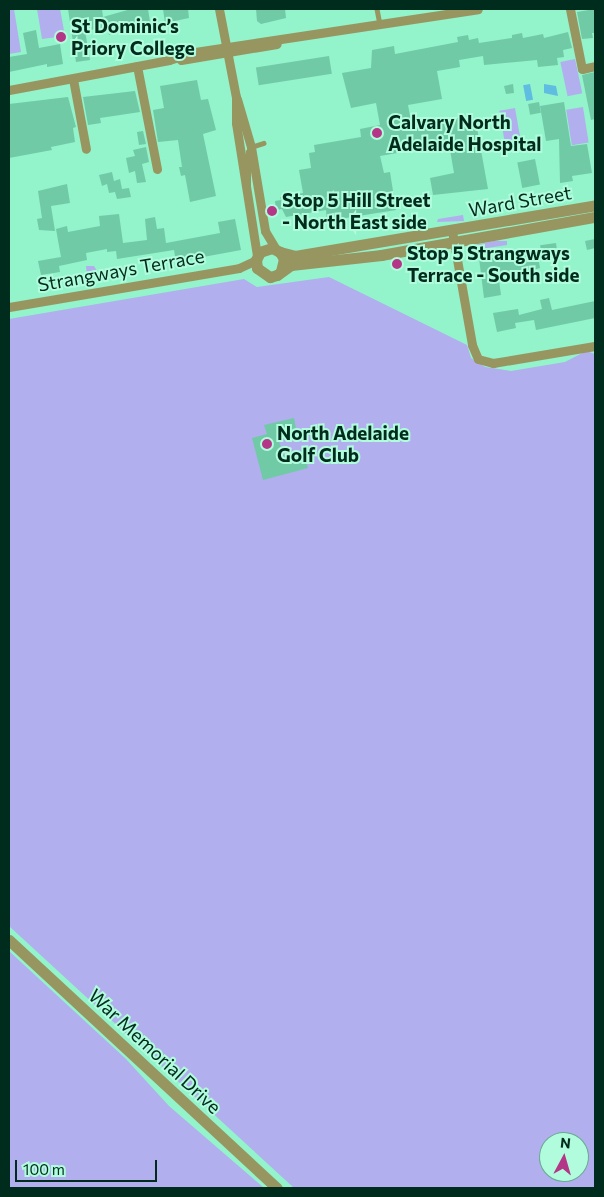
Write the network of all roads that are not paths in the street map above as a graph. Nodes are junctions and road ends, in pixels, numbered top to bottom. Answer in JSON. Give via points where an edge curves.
{"nodes":[{"id":1,"x":219,"y":9,"type":"edge"},
{"id":2,"x":377,"y":9,"type":"edge"},
{"id":3,"x":478,"y":9,"type":"edge"},
{"id":4,"x":570,"y":9,"type":"edge"},
{"id":5,"x":380,"y":25,"type":"junction"},
{"id":6,"x":226,"y":50,"type":"junction"},
{"id":7,"x":137,"y":66,"type":"junction"},
{"id":8,"x":595,"y":66,"type":"edge"},
{"id":9,"x":73,"y":79,"type":"junction"},
{"id":10,"x":9,"y":90,"type":"edge"},
{"id":11,"x":236,"y":97,"type":"junction"},
{"id":12,"x":263,"y":143,"type":"dead end"},
{"id":13,"x":251,"y":147,"type":"junction"},
{"id":14,"x":86,"y":149,"type":"dead end"},
{"id":15,"x":157,"y":169,"type":"dead end"},
{"id":16,"x":246,"y":192,"type":"junction"},
{"id":17,"x":595,"y":205,"type":"edge"},
{"id":18,"x":261,"y":207,"type":"junction"},
{"id":19,"x":250,"y":209,"type":"junction"},
{"id":20,"x":562,"y":217,"type":"junction"},
{"id":21,"x":595,"y":217,"type":"edge"},
{"id":22,"x":512,"y":225,"type":"junction"},
{"id":23,"x":452,"y":230,"type":"junction"},
{"id":24,"x":389,"y":241,"type":"junction"},
{"id":25,"x":454,"y":243,"type":"junction"},
{"id":26,"x":278,"y":250,"type":"junction"},
{"id":27,"x":392,"y":253,"type":"junction"},
{"id":28,"x":333,"y":256,"type":"junction"},
{"id":29,"x":257,"y":262,"type":"junction"},
{"id":30,"x":282,"y":271,"type":"junction"},
{"id":31,"x":9,"y":307,"type":"edge"},
{"id":32,"x":595,"y":346,"type":"edge"},
{"id":33,"x":9,"y":940,"type":"edge"},
{"id":34,"x":277,"y":1188,"type":"edge"}],
"edges":[{"from":1,"to":6,"type":"street"},
{"from":2,"to":5,"type":"lane"},
{"from":3,"to":5,"type":"street"},
{"from":4,"to":8,"type":"street","via":[[582,69]]},
{"from":5,"to":6,"type":"street"},
{"from":6,"to":7,"type":"street"},
{"from":6,"to":11,"type":"street"},
{"from":7,"to":9,"type":"street"},
{"from":7,"to":15,"type":"street"},
{"from":9,"to":10,"type":"street"},
{"from":9,"to":14,"type":"street"},
{"from":11,"to":13,"type":"street"},
{"from":11,"to":16,"type":"street"},
{"from":12,"to":13,"type":"lane"},
{"from":13,"to":16,"type":"lane","via":[[247,159],[250,182]]},
{"from":13,"to":18,"type":"street"},
{"from":16,"to":19,"type":"street"},
{"from":17,"to":20,"type":"street","name":"Ward Street"},
{"from":18,"to":19,"type":"lane"},
{"from":18,"to":26,"type":"street","via":[[268,240]]},
{"from":19,"to":29,"type":"street"},
{"from":20,"to":21,"type":"street","name":"Ward Street"},
{"from":20,"to":22,"type":"street","name":"Ward Street"},
{"from":22,"to":23,"type":"street","name":"Ward Street"},
{"from":22,"to":25,"type":"street","name":"Ward Street"},
{"from":23,"to":24,"type":"street"},
{"from":23,"to":25,"type":"street"},
{"from":24,"to":27,"type":"lane"},
{"from":24,"to":28,"type":"street"},
{"from":25,"to":27,"type":"street"},
{"from":25,"to":32,"type":"street","via":[[473,349],[478,359],[493,363]]},
{"from":26,"to":28,"type":"street","via":[[296,256]]},
{"from":26,"to":29,"type":"street","via":[[263,249]]},
{"from":26,"to":30,"type":"street","via":[[284,259]]},
{"from":27,"to":28,"type":"street"},
{"from":28,"to":30,"type":"street","via":[[291,265]]},
{"from":29,"to":30,"type":"street","via":[[270,276]]},
{"from":29,"to":31,"type":"street","name":"Strangways Terrace","via":[[239,268]]},
{"from":33,"to":34,"type":"street","name":"War Memorial Drive"}]}
